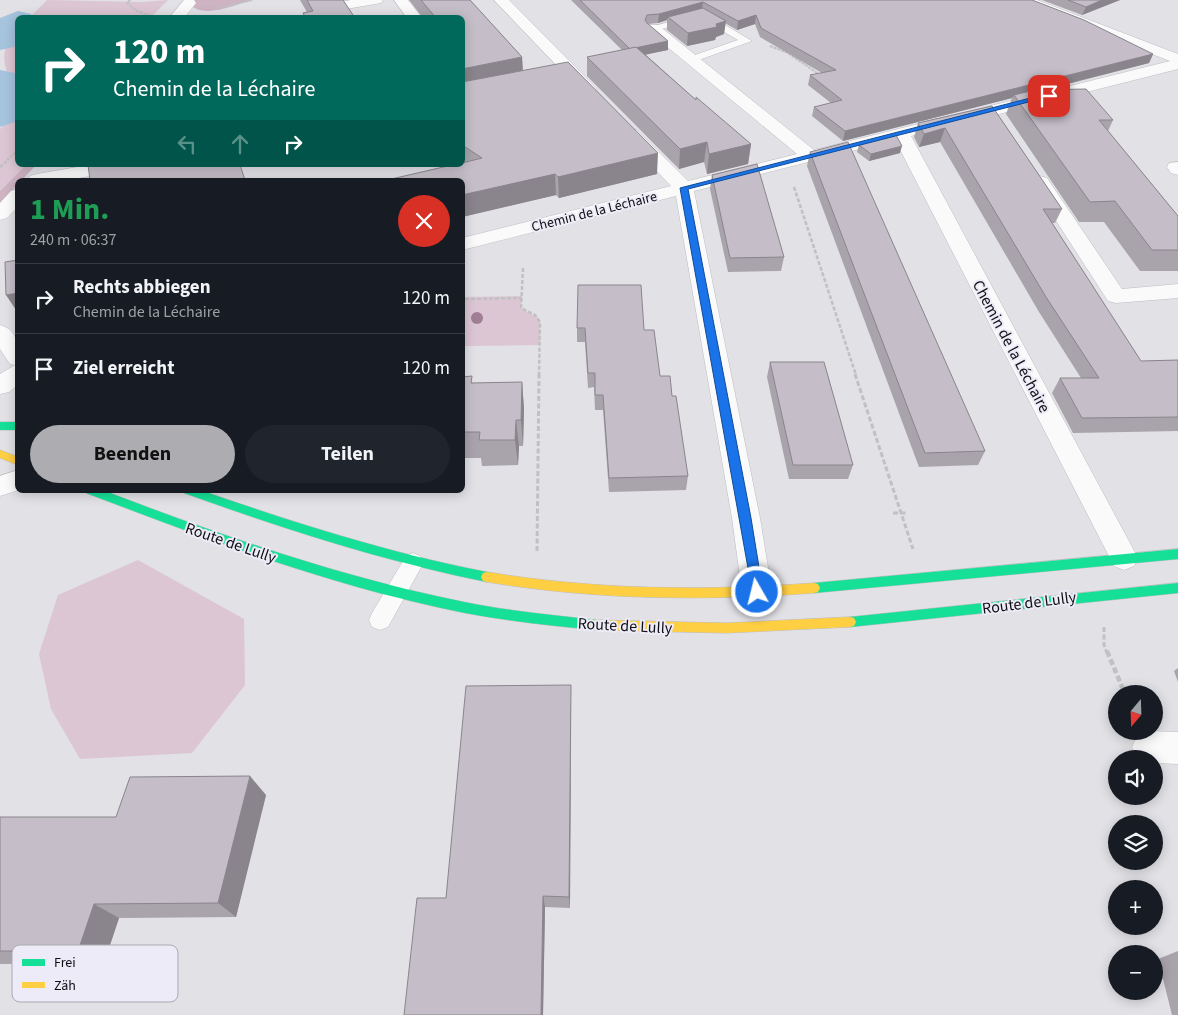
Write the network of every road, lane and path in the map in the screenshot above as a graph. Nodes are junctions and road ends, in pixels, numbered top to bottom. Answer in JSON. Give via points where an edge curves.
{"nodes":[{"id":1,"x":130,"y":0,"type":"edge"},
{"id":2,"x":376,"y":0,"type":"edge"},
{"id":3,"x":401,"y":0,"type":"edge"},
{"id":4,"x":501,"y":0,"type":"edge"},
{"id":5,"x":1024,"y":0,"type":"edge"},
{"id":6,"x":189,"y":3,"type":"dead end"},
{"id":7,"x":346,"y":5,"type":"edge"},
{"id":8,"x":147,"y":15,"type":"edge"},
{"id":9,"x":179,"y":15,"type":"edge"},
{"id":10,"x":414,"y":15,"type":"edge"},
{"id":11,"x":653,"y":28,"type":"joint"},
{"id":12,"x":747,"y":41,"type":"junction"},
{"id":13,"x":787,"y":46,"type":"edge"},
{"id":14,"x":777,"y":48,"type":"junction"},
{"id":15,"x":693,"y":59,"type":"junction"},
{"id":16,"x":1178,"y":59,"type":"edge"},
{"id":17,"x":1178,"y":64,"type":"edge"},
{"id":18,"x":573,"y":74,"type":"junction"},
{"id":19,"x":555,"y":78,"type":"edge"},
{"id":20,"x":827,"y":80,"type":"edge"},
{"id":21,"x":601,"y":102,"type":"edge"},
{"id":22,"x":622,"y":124,"type":"edge"},
{"id":23,"x":901,"y":134,"type":"junction"},
{"id":24,"x":15,"y":153,"type":"edge"},
{"id":25,"x":812,"y":156,"type":"junction"},
{"id":26,"x":786,"y":163,"type":"junction"},
{"id":27,"x":0,"y":167,"type":"edge"},
{"id":28,"x":42,"y":167,"type":"edge"},
{"id":29,"x":108,"y":167,"type":"edge"},
{"id":30,"x":1030,"y":167,"type":"edge"},
{"id":31,"x":33,"y":178,"type":"edge"},
{"id":32,"x":48,"y":178,"type":"edge"},
{"id":33,"x":684,"y":188,"type":"junction"},
{"id":34,"x":15,"y":198,"type":"edge"},
{"id":35,"x":0,"y":214,"type":"edge"},
{"id":36,"x":465,"y":243,"type":"edge"},
{"id":37,"x":523,"y":268,"type":"dead end"},
{"id":38,"x":1178,"y":291,"type":"edge"},
{"id":39,"x":522,"y":298,"type":"junction"},
{"id":40,"x":465,"y":300,"type":"dead end"},
{"id":41,"x":0,"y":332,"type":"edge"},
{"id":42,"x":15,"y":354,"type":"edge"},
{"id":43,"x":15,"y":374,"type":"edge"},
{"id":44,"x":0,"y":386,"type":"edge"},
{"id":45,"x":0,"y":426,"type":"edge"},
{"id":46,"x":15,"y":426,"type":"edge"},
{"id":47,"x":0,"y":454,"type":"edge"},
{"id":48,"x":15,"y":460,"type":"edge"},
{"id":49,"x":15,"y":481,"type":"edge"},
{"id":50,"x":0,"y":486,"type":"edge"},
{"id":51,"x":98,"y":493,"type":"edge"},
{"id":52,"x":197,"y":493,"type":"edge"},
{"id":53,"x":906,"y":512,"type":"dead end"},
{"id":54,"x":893,"y":513,"type":"dead end"},
{"id":55,"x":900,"y":513,"type":"junction"},
{"id":56,"x":1178,"y":554,"type":"edge"},
{"id":57,"x":915,"y":556,"type":"dead end"},
{"id":58,"x":540,"y":558,"type":"dead end"},
{"id":59,"x":1124,"y":558,"type":"junction"},
{"id":60,"x":413,"y":562,"type":"junction"},
{"id":61,"x":1178,"y":588,"type":"edge"},
{"id":62,"x":757,"y":592,"type":"junction"},
{"id":63,"x":394,"y":593,"type":"junction"},
{"id":64,"x":380,"y":620,"type":"dead end"},
{"id":65,"x":1104,"y":625,"type":"dead end"},
{"id":66,"x":1121,"y":685,"type":"edge"}],
"edges":[{"from":1,"to":8,"type":"path","via":[[127,3]]},
{"from":2,"to":7,"type":"street"},
{"from":3,"to":10,"type":"street"},
{"from":4,"to":18,"type":"street"},
{"from":5,"to":16,"type":"street"},
{"from":6,"to":9,"type":"street"},
{"from":11,"to":12,"type":"lane","via":[[703,15]]},
{"from":11,"to":15,"type":"street"},
{"from":12,"to":14,"type":"path"},
{"from":12,"to":15,"type":"lane"},
{"from":13,"to":14,"type":"path"},
{"from":14,"to":20,"type":"path"},
{"from":15,"to":25,"type":"street"},
{"from":17,"to":23,"type":"street","name":"Chemin de la Léchaire","via":[[997,118]]},
{"from":18,"to":19,"type":"street"},
{"from":18,"to":21,"type":"street"},
{"from":22,"to":33,"type":"street"},
{"from":23,"to":25,"type":"street","name":"Chemin de la Léchaire"},
{"from":23,"to":59,"type":"street","name":"Chemin de la Léchaire"},
{"from":24,"to":27,"type":"path"},
{"from":25,"to":26,"type":"street","name":"Chemin de la Léchaire"},
{"from":26,"to":33,"type":"street","name":"Chemin de la Léchaire"},
{"from":26,"to":55,"type":"path"},
{"from":28,"to":31,"type":"street"},
{"from":29,"to":32,"type":"street"},
{"from":30,"to":38,"type":"street","via":[[1116,296]]},
{"from":33,"to":36,"type":"street","name":"Chemin de la Léchaire"},
{"from":33,"to":62,"type":"street"},
{"from":34,"to":35,"type":"street"},
{"from":37,"to":39,"type":"path"},
{"from":39,"to":40,"type":"path"},
{"from":39,"to":58,"type":"path","via":[[521,308],[538,317],[540,322],[536,550]]},
{"from":41,"to":42,"type":"street"},
{"from":43,"to":44,"type":"street"},
{"from":45,"to":46,"type":"main road"},
{"from":47,"to":48,"type":"main road"},
{"from":49,"to":50,"type":"street"},
{"from":51,"to":63,"type":"main road","name":"Route de Lully","via":[[266,555]]},
{"from":52,"to":60,"type":"main road","name":"Route de Lully","via":[[334,541]]},
{"from":53,"to":55,"type":"path"},
{"from":54,"to":55,"type":"path"},
{"from":55,"to":57,"type":"path"},
{"from":56,"to":59,"type":"main road","name":"Route de Lully"},
{"from":59,"to":62,"type":"main road","name":"Route de Lully","via":[[923,580]]},
{"from":60,"to":62,"type":"main road","name":"Route de Lully","via":[[465,574],[560,588],[677,593]]},
{"from":60,"to":63,"type":"lane"},
{"from":61,"to":63,"type":"main road","name":"Route de Lully","via":[[863,620],[748,628],[555,621],[500,615]]},
{"from":63,"to":64,"type":"lane"},
{"from":65,"to":66,"type":"path","via":[[1104,645]]}]}
